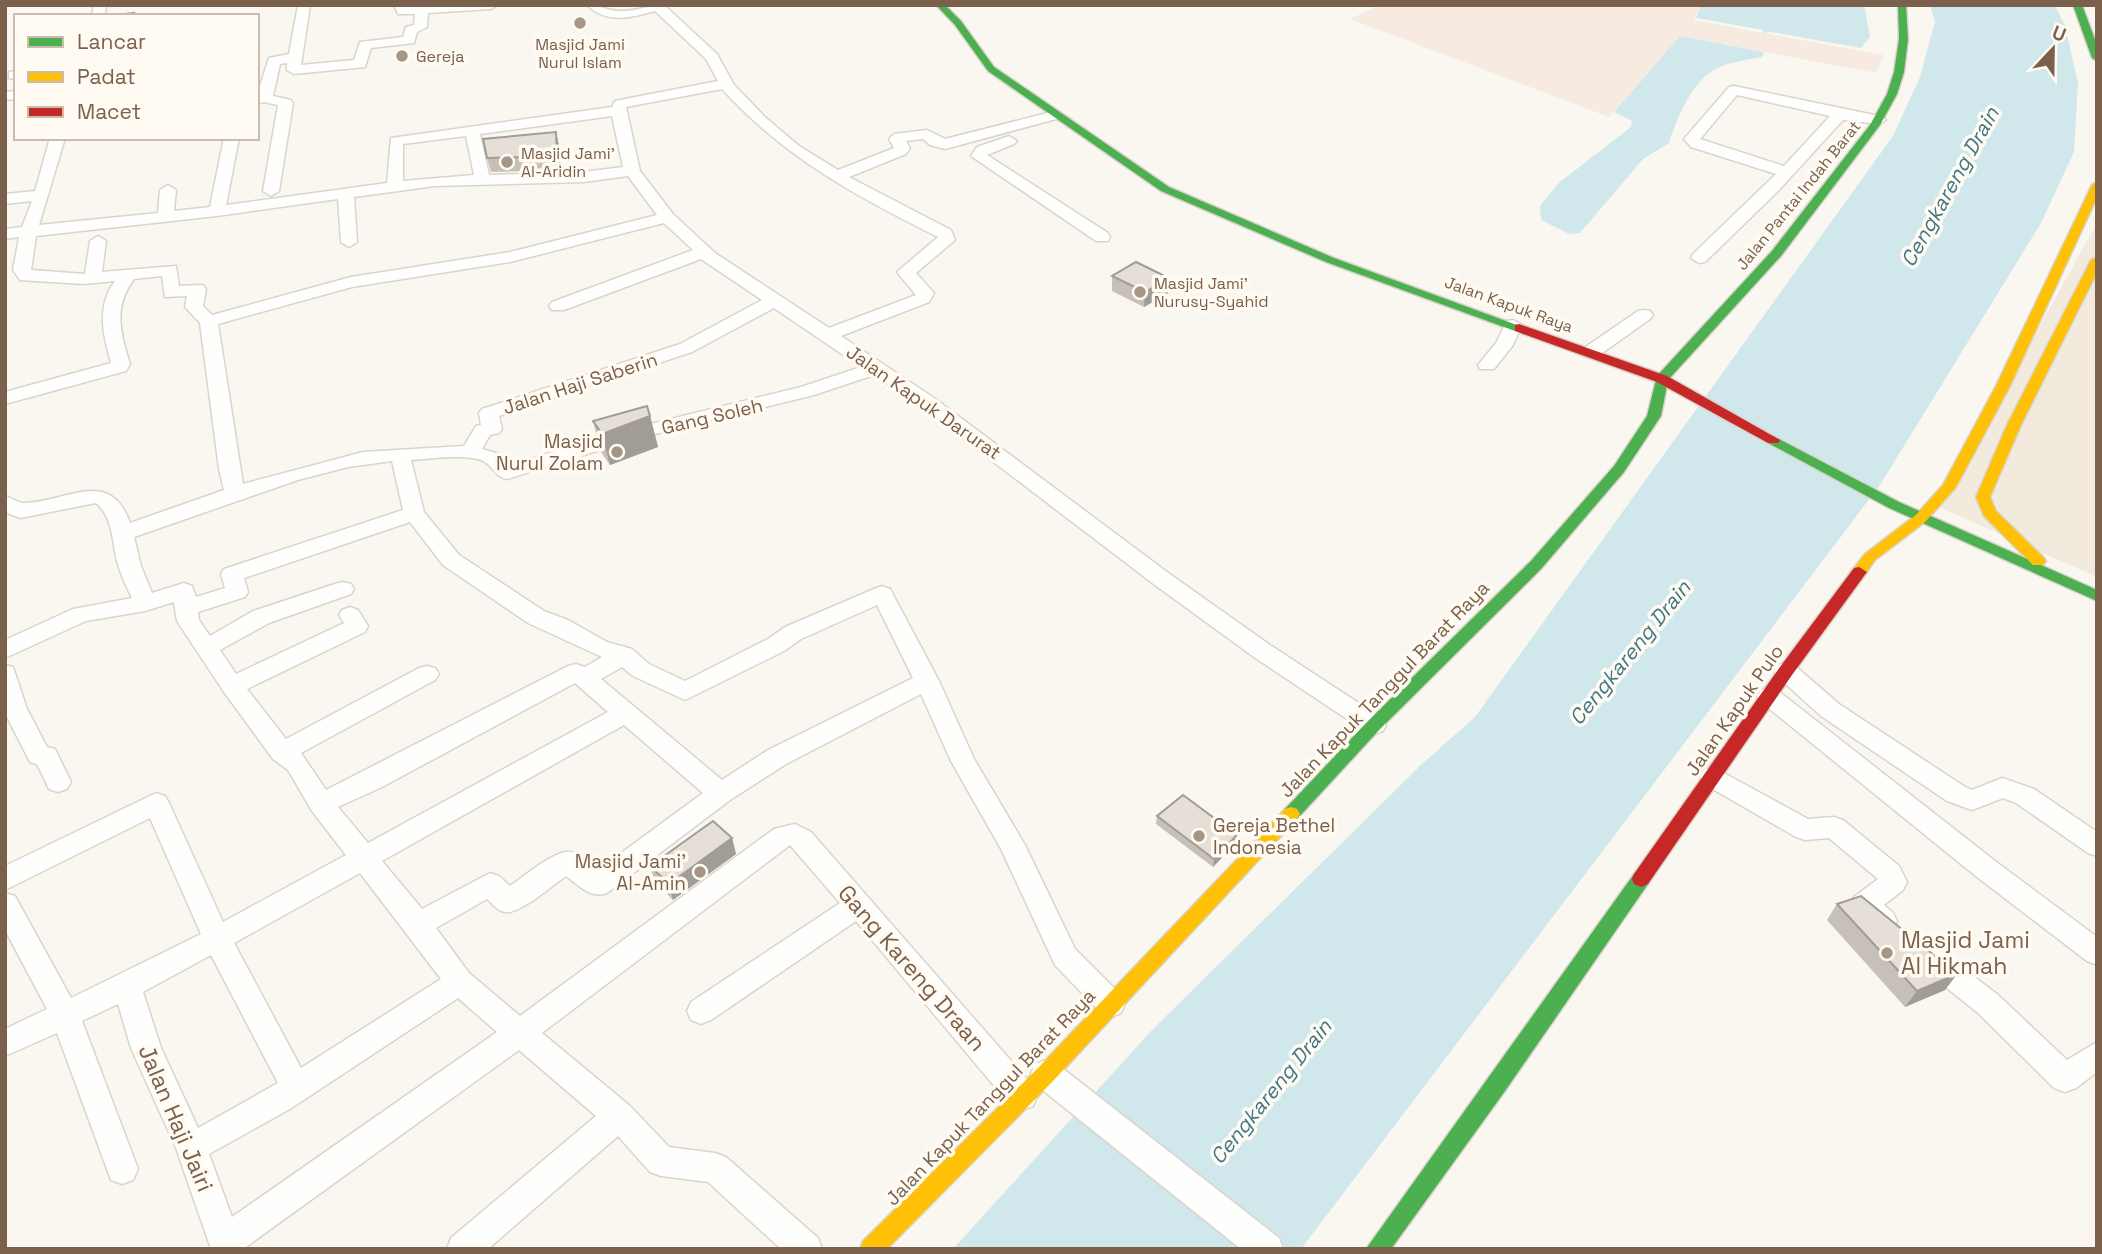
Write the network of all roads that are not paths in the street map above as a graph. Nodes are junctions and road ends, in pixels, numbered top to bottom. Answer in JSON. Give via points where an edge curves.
{"nodes":[{"id":1,"x":304,"y":5,"type":"edge"},
{"id":2,"x":491,"y":5,"type":"edge"},
{"id":3,"x":593,"y":5,"type":"edge"},
{"id":4,"x":940,"y":5,"type":"edge"},
{"id":5,"x":1902,"y":5,"type":"edge"},
{"id":6,"x":2077,"y":5,"type":"edge"},
{"id":7,"x":473,"y":6,"type":"edge"},
{"id":8,"x":657,"y":6,"type":"edge"},
{"id":9,"x":400,"y":7,"type":"edge"},
{"id":10,"x":422,"y":10,"type":"junction"},
{"id":11,"x":294,"y":58,"type":"junction"},
{"id":12,"x":2097,"y":58,"type":"edge"},
{"id":13,"x":264,"y":81,"type":"edge"},
{"id":14,"x":727,"y":84,"type":"junction"},
{"id":15,"x":261,"y":99,"type":"edge"},
{"id":16,"x":618,"y":111,"type":"junction"},
{"id":17,"x":1843,"y":114,"type":"junction"},
{"id":18,"x":1060,"y":119,"type":"junction"},
{"id":19,"x":1879,"y":120,"type":"junction"},
{"id":20,"x":472,"y":130,"type":"junction"},
{"id":21,"x":57,"y":140,"type":"edge"},
{"id":22,"x":232,"y":140,"type":"edge"},
{"id":23,"x":632,"y":170,"type":"junction"},
{"id":24,"x":1787,"y":172,"type":"junction"},
{"id":25,"x":837,"y":176,"type":"junction"},
{"id":26,"x":483,"y":181,"type":"junction"},
{"id":27,"x":2097,"y":185,"type":"edge"},
{"id":28,"x":395,"y":187,"type":"junction"},
{"id":29,"x":168,"y":190,"type":"dead end"},
{"id":30,"x":271,"y":191,"type":"dead end"},
{"id":31,"x":346,"y":193,"type":"junction"},
{"id":32,"x":42,"y":195,"type":"junction"},
{"id":33,"x":5,"y":199,"type":"edge"},
{"id":34,"x":217,"y":211,"type":"junction"},
{"id":35,"x":166,"y":216,"type":"junction"},
{"id":36,"x":667,"y":217,"type":"junction"},
{"id":37,"x":28,"y":232,"type":"junction"},
{"id":38,"x":5,"y":234,"type":"edge"},
{"id":39,"x":1102,"y":237,"type":"dead end"},
{"id":40,"x":98,"y":241,"type":"dead end"},
{"id":41,"x":349,"y":242,"type":"dead end"},
{"id":42,"x":704,"y":252,"type":"junction"},
{"id":43,"x":1699,"y":258,"type":"dead end"},
{"id":44,"x":2097,"y":260,"type":"edge"},
{"id":45,"x":130,"y":273,"type":"junction"},
{"id":46,"x":14,"y":274,"type":"edge"},
{"id":47,"x":93,"y":277,"type":"junction"},
{"id":48,"x":773,"y":301,"type":"junction"},
{"id":49,"x":558,"y":306,"type":"dead end"},
{"id":50,"x":1644,"y":316,"type":"dead end"},
{"id":51,"x":209,"y":321,"type":"junction"},
{"id":52,"x":1513,"y":325,"type":"junction"},
{"id":53,"x":828,"y":335,"type":"junction"},
{"id":54,"x":1591,"y":352,"type":"junction"},
{"id":55,"x":1487,"y":365,"type":"dead end"},
{"id":56,"x":877,"y":367,"type":"junction"},
{"id":57,"x":1662,"y":379,"type":"junction"},
{"id":58,"x":5,"y":398,"type":"edge"},
{"id":59,"x":470,"y":452,"type":"junction"},
{"id":60,"x":400,"y":454,"type":"junction"},
{"id":61,"x":236,"y":495,"type":"junction"},
{"id":62,"x":5,"y":503,"type":"edge"},
{"id":63,"x":414,"y":513,"type":"junction"},
{"id":64,"x":1921,"y":518,"type":"junction"},
{"id":65,"x":124,"y":533,"type":"junction"},
{"id":66,"x":2056,"y":578,"type":"junction"},
{"id":67,"x":343,"y":589,"type":"dead end"},
{"id":68,"x":2097,"y":596,"type":"edge"},
{"id":69,"x":145,"y":603,"type":"junction"},
{"id":70,"x":187,"y":608,"type":"junction"},
{"id":71,"x":350,"y":615,"type":"dead end"},
{"id":72,"x":206,"y":648,"type":"junction"},
{"id":73,"x":5,"y":650,"type":"edge"},
{"id":74,"x":624,"y":655,"type":"junction"},
{"id":75,"x":1786,"y":671,"type":"junction"},
{"id":76,"x":5,"y":673,"type":"edge"},
{"id":77,"x":427,"y":674,"type":"dead end"},
{"id":78,"x":584,"y":678,"type":"junction"},
{"id":79,"x":927,"y":681,"type":"junction"},
{"id":80,"x":232,"y":687,"type":"junction"},
{"id":81,"x":1769,"y":696,"type":"junction"},
{"id":82,"x":624,"y":714,"type":"junction"},
{"id":83,"x":1374,"y":725,"type":"junction"},
{"id":84,"x":282,"y":752,"type":"junction"},
{"id":85,"x":1713,"y":777,"type":"junction"},
{"id":86,"x":58,"y":782,"type":"dead end"},
{"id":87,"x":721,"y":793,"type":"junction"},
{"id":88,"x":321,"y":804,"type":"junction"},
{"id":89,"x":802,"y":839,"type":"joint"},
{"id":90,"x":2097,"y":846,"type":"edge"},
{"id":91,"x":366,"y":857,"type":"junction"},
{"id":92,"x":5,"y":879,"type":"edge"},
{"id":93,"x":5,"y":904,"type":"edge"},
{"id":94,"x":858,"y":905,"type":"junction"},
{"id":95,"x":418,"y":925,"type":"junction"},
{"id":96,"x":217,"y":939,"type":"junction"},
{"id":97,"x":2097,"y":953,"type":"edge"},
{"id":98,"x":459,"y":982,"type":"junction"},
{"id":99,"x":127,"y":986,"type":"junction"},
{"id":100,"x":1111,"y":1004,"type":"junction"},
{"id":101,"x":701,"y":1011,"type":"dead end"},
{"id":102,"x":65,"y":1014,"type":"junction"},
{"id":103,"x":518,"y":1034,"type":"junction"},
{"id":104,"x":5,"y":1043,"type":"edge"},
{"id":105,"x":2097,"y":1055,"type":"edge"},
{"id":106,"x":1056,"y":1082,"type":"junction"},
{"id":107,"x":296,"y":1088,"type":"junction"},
{"id":108,"x":1022,"y":1097,"type":"junction"},
{"id":109,"x":619,"y":1116,"type":"junction"},
{"id":110,"x":191,"y":1148,"type":"junction"},
{"id":111,"x":122,"y":1169,"type":"dead end"},
{"id":112,"x":226,"y":1245,"type":"edge"},
{"id":113,"x":463,"y":1249,"type":"edge"},
{"id":114,"x":806,"y":1249,"type":"edge"},
{"id":115,"x":871,"y":1249,"type":"edge"},
{"id":116,"x":1267,"y":1249,"type":"edge"},
{"id":117,"x":1377,"y":1249,"type":"edge"}],
"edges":[{"from":1,"to":11,"type":"street"},
{"from":2,"to":7,"type":"street"},
{"from":3,"to":8,"type":"street","via":[[609,16]]},
{"from":4,"to":18,"type":"main road","name":"Jalan Kapuk Raya","via":[[991,69]]},
{"from":5,"to":19,"type":"main road","name":"Jalan Pantai Indah Barat","via":[[1902,61]]},
{"from":6,"to":12,"type":"main road"},
{"from":7,"to":10,"type":"street"},
{"from":8,"to":14,"type":"street","via":[[712,57]]},
{"from":9,"to":10,"type":"street"},
{"from":10,"to":11,"type":"street","via":[[420,27],[411,30],[409,40],[365,44],[360,64],[294,71]]},
{"from":11,"to":13,"type":"street","via":[[275,61]]},
{"from":13,"to":15,"type":"street"},
{"from":14,"to":16,"type":"street","via":[[626,101]]},
{"from":14,"to":25,"type":"street","via":[[794,149]]},
{"from":15,"to":30,"type":"street","via":[[286,103]]},
{"from":16,"to":20,"type":"street"},
{"from":16,"to":23,"type":"street","name":"Jalan Kapuk Darurat"},
{"from":17,"to":19,"type":"street"},
{"from":17,"to":24,"type":"street"},
{"from":17,"to":24,"type":"street","via":[[1734,90],[1692,139]]},
{"from":18,"to":25,"type":"street","via":[[945,144],[927,134],[899,137],[901,151]]},
{"from":18,"to":39,"type":"street","via":[[982,150],[979,156]]},
{"from":18,"to":52,"type":"main road","name":"Jalan Kapuk Raya","via":[[1189,200],[1320,256]]},
{"from":19,"to":57,"type":"main road","name":"Jalan Pantai Indah Barat","via":[[1785,242]]},
{"from":20,"to":26,"type":"street"},
{"from":20,"to":28,"type":"street","via":[[395,142]]},
{"from":21,"to":32,"type":"street"},
{"from":22,"to":34,"type":"street"},
{"from":23,"to":26,"type":"street"},
{"from":23,"to":36,"type":"street","name":"Jalan Kapuk Darurat"},
{"from":24,"to":43,"type":"street"},
{"from":25,"to":53,"type":"street","via":[[945,234],[947,240],[906,272],[925,293],[923,299]]},
{"from":26,"to":28,"type":"street"},
{"from":27,"to":64,"type":"main road","name":"Jalan Kapuk Pulo","via":[[2003,386],[1949,487]]},
{"from":28,"to":31,"type":"street"},
{"from":29,"to":35,"type":"street"},
{"from":31,"to":34,"type":"street"},
{"from":31,"to":41,"type":"street"},
{"from":32,"to":33,"type":"street"},
{"from":32,"to":37,"type":"street"},
{"from":34,"to":35,"type":"street"},
{"from":35,"to":37,"type":"street"},
{"from":36,"to":42,"type":"street","name":"Jalan Kapuk Darurat"},
{"from":36,"to":51,"type":"street","via":[[510,257],[351,282]]},
{"from":37,"to":38,"type":"street"},
{"from":37,"to":46,"type":"street"},
{"from":40,"to":47,"type":"street"},
{"from":42,"to":48,"type":"street","name":"Jalan Kapuk Darurat"},
{"from":42,"to":49,"type":"street"},
{"from":44,"to":66,"type":"main road","via":[[1983,497],[1995,520]]},
{"from":45,"to":47,"type":"street"},
{"from":45,"to":51,"type":"street","via":[[170,270],[170,293],[197,289],[194,307]]},
{"from":45,"to":58,"type":"street","via":[[114,294],[111,332],[119,367]]},
{"from":46,"to":47,"type":"street"},
{"from":48,"to":53,"type":"street","name":"Jalan Kapuk Darurat"},
{"from":48,"to":59,"type":"street","name":"Jalan Haji Saberin","via":[[686,348],[489,413],[492,429],[483,430]]},
{"from":50,"to":54,"type":"street"},
{"from":51,"to":61,"type":"street"},
{"from":52,"to":54,"type":"main road","name":"Jalan Kapuk Raya"},
{"from":52,"to":55,"type":"street"},
{"from":53,"to":56,"type":"street","name":"Jalan Kapuk Darurat"},
{"from":54,"to":57,"type":"main road","name":"Jalan Kapuk Raya"},
{"from":56,"to":59,"type":"street","name":"Gang Soleh","via":[[833,385],[594,445],[507,473],[492,458]]},
{"from":56,"to":83,"type":"street","name":"Jalan Kapuk Darurat","via":[[1174,588]]},
{"from":57,"to":64,"type":"main road","name":"Jalan Kapuk Raya"},
{"from":57,"to":83,"type":"main road","name":"Jalan Kapuk Tanggul Barat Raya","via":[[1654,416],[1619,468],[1536,565]]},
{"from":59,"to":60,"type":"street"},
{"from":60,"to":61,"type":"street","via":[[340,463]]},
{"from":60,"to":63,"type":"street"},
{"from":61,"to":65,"type":"street"},
{"from":62,"to":65,"type":"street","via":[[20,511],[100,496],[108,500]]},
{"from":63,"to":70,"type":"street","via":[[232,574],[237,592]]},
{"from":63,"to":74,"type":"street","via":[[451,560],[536,617]]},
{"from":64,"to":66,"type":"main road","name":"Jalan Kapuk Raya"},
{"from":64,"to":75,"type":"main road","name":"Jalan Kapuk Pulo","via":[[1870,557]]},
{"from":65,"to":69,"type":"street","via":[[128,561]]},
{"from":66,"to":68,"type":"main road","name":"Jalan Kapuk Raya"},
{"from":67,"to":72,"type":"street","via":[[261,617]]},
{"from":69,"to":70,"type":"street","via":[[181,591]]},
{"from":69,"to":73,"type":"street","via":[[81,614]]},
{"from":70,"to":72,"type":"street","via":[[188,621]]},
{"from":71,"to":80,"type":"street","via":[[357,626]]},
{"from":72,"to":80,"type":"street"},
{"from":74,"to":78,"type":"street"},
{"from":74,"to":79,"type":"street","via":[[641,670],[685,691],[880,593]]},
{"from":75,"to":81,"type":"main road","name":"Jalan Kapuk Pulo"},
{"from":75,"to":90,"type":"street","via":[[1830,710],[1956,794],[1972,800],[2002,788],[2025,796]]},
{"from":76,"to":86,"type":"street","via":[[15,709]]},
{"from":77,"to":84,"type":"street"},
{"from":78,"to":82,"type":"street"},
{"from":78,"to":88,"type":"street","via":[[576,672]]},
{"from":79,"to":87,"type":"street","via":[[777,757]]},
{"from":79,"to":100,"type":"street","via":[[963,761],[1012,845],[1065,957]]},
{"from":80,"to":84,"type":"street"},
{"from":81,"to":85,"type":"main road","name":"Jalan Kapuk Pulo"},
{"from":81,"to":97,"type":"street"},
{"from":82,"to":87,"type":"street"},
{"from":82,"to":91,"type":"street"},
{"from":83,"to":100,"type":"main road","name":"Jalan Kapuk Tanggul Barat Raya"},
{"from":84,"to":88,"type":"street","via":[[297,763]]},
{"from":85,"to":105,"type":"street","via":[[1805,830],[1834,827],[1881,866],[1894,882],[1864,905],[1988,1004],[2065,1078]]},
{"from":85,"to":117,"type":"main road","name":"Jalan Kapuk Pulo"},
{"from":87,"to":95,"type":"street","via":[[598,884],[567,861],[508,902],[490,884]]},
{"from":88,"to":91,"type":"street"},
{"from":89,"to":94,"type":"street","name":"Gang Kareng Draan"},
{"from":89,"to":103,"type":"street","via":[[795,834],[783,836]]},
{"from":91,"to":95,"type":"street"},
{"from":91,"to":96,"type":"street"},
{"from":92,"to":96,"type":"street","via":[[156,803]]},
{"from":93,"to":102,"type":"street"},
{"from":94,"to":101,"type":"street"},
{"from":94,"to":108,"type":"street","name":"Gang Kareng Draan"},
{"from":95,"to":98,"type":"street"},
{"from":96,"to":99,"type":"street"},
{"from":96,"to":107,"type":"street"},
{"from":98,"to":103,"type":"street"},
{"from":98,"to":107,"type":"street"},
{"from":99,"to":102,"type":"street"},
{"from":99,"to":110,"type":"street","name":"Jalan Haji Jairi","via":[[146,1048]]},
{"from":100,"to":106,"type":"main road","name":"Jalan Kapuk Tanggul Barat Raya"},
{"from":102,"to":104,"type":"street"},
{"from":102,"to":111,"type":"street"},
{"from":103,"to":109,"type":"street"},
{"from":103,"to":112,"type":"street"},
{"from":106,"to":108,"type":"main road","name":"Jalan Kapuk Tanggul Barat Raya"},
{"from":106,"to":116,"type":"street"},
{"from":107,"to":110,"type":"street"},
{"from":108,"to":115,"type":"main road","name":"Jalan Kapuk Tanggul Barat Raya"},
{"from":109,"to":113,"type":"street"},
{"from":109,"to":114,"type":"street","via":[[661,1161],[715,1168]]},
{"from":110,"to":112,"type":"street","name":"Jalan Haji Jairi"}]}
